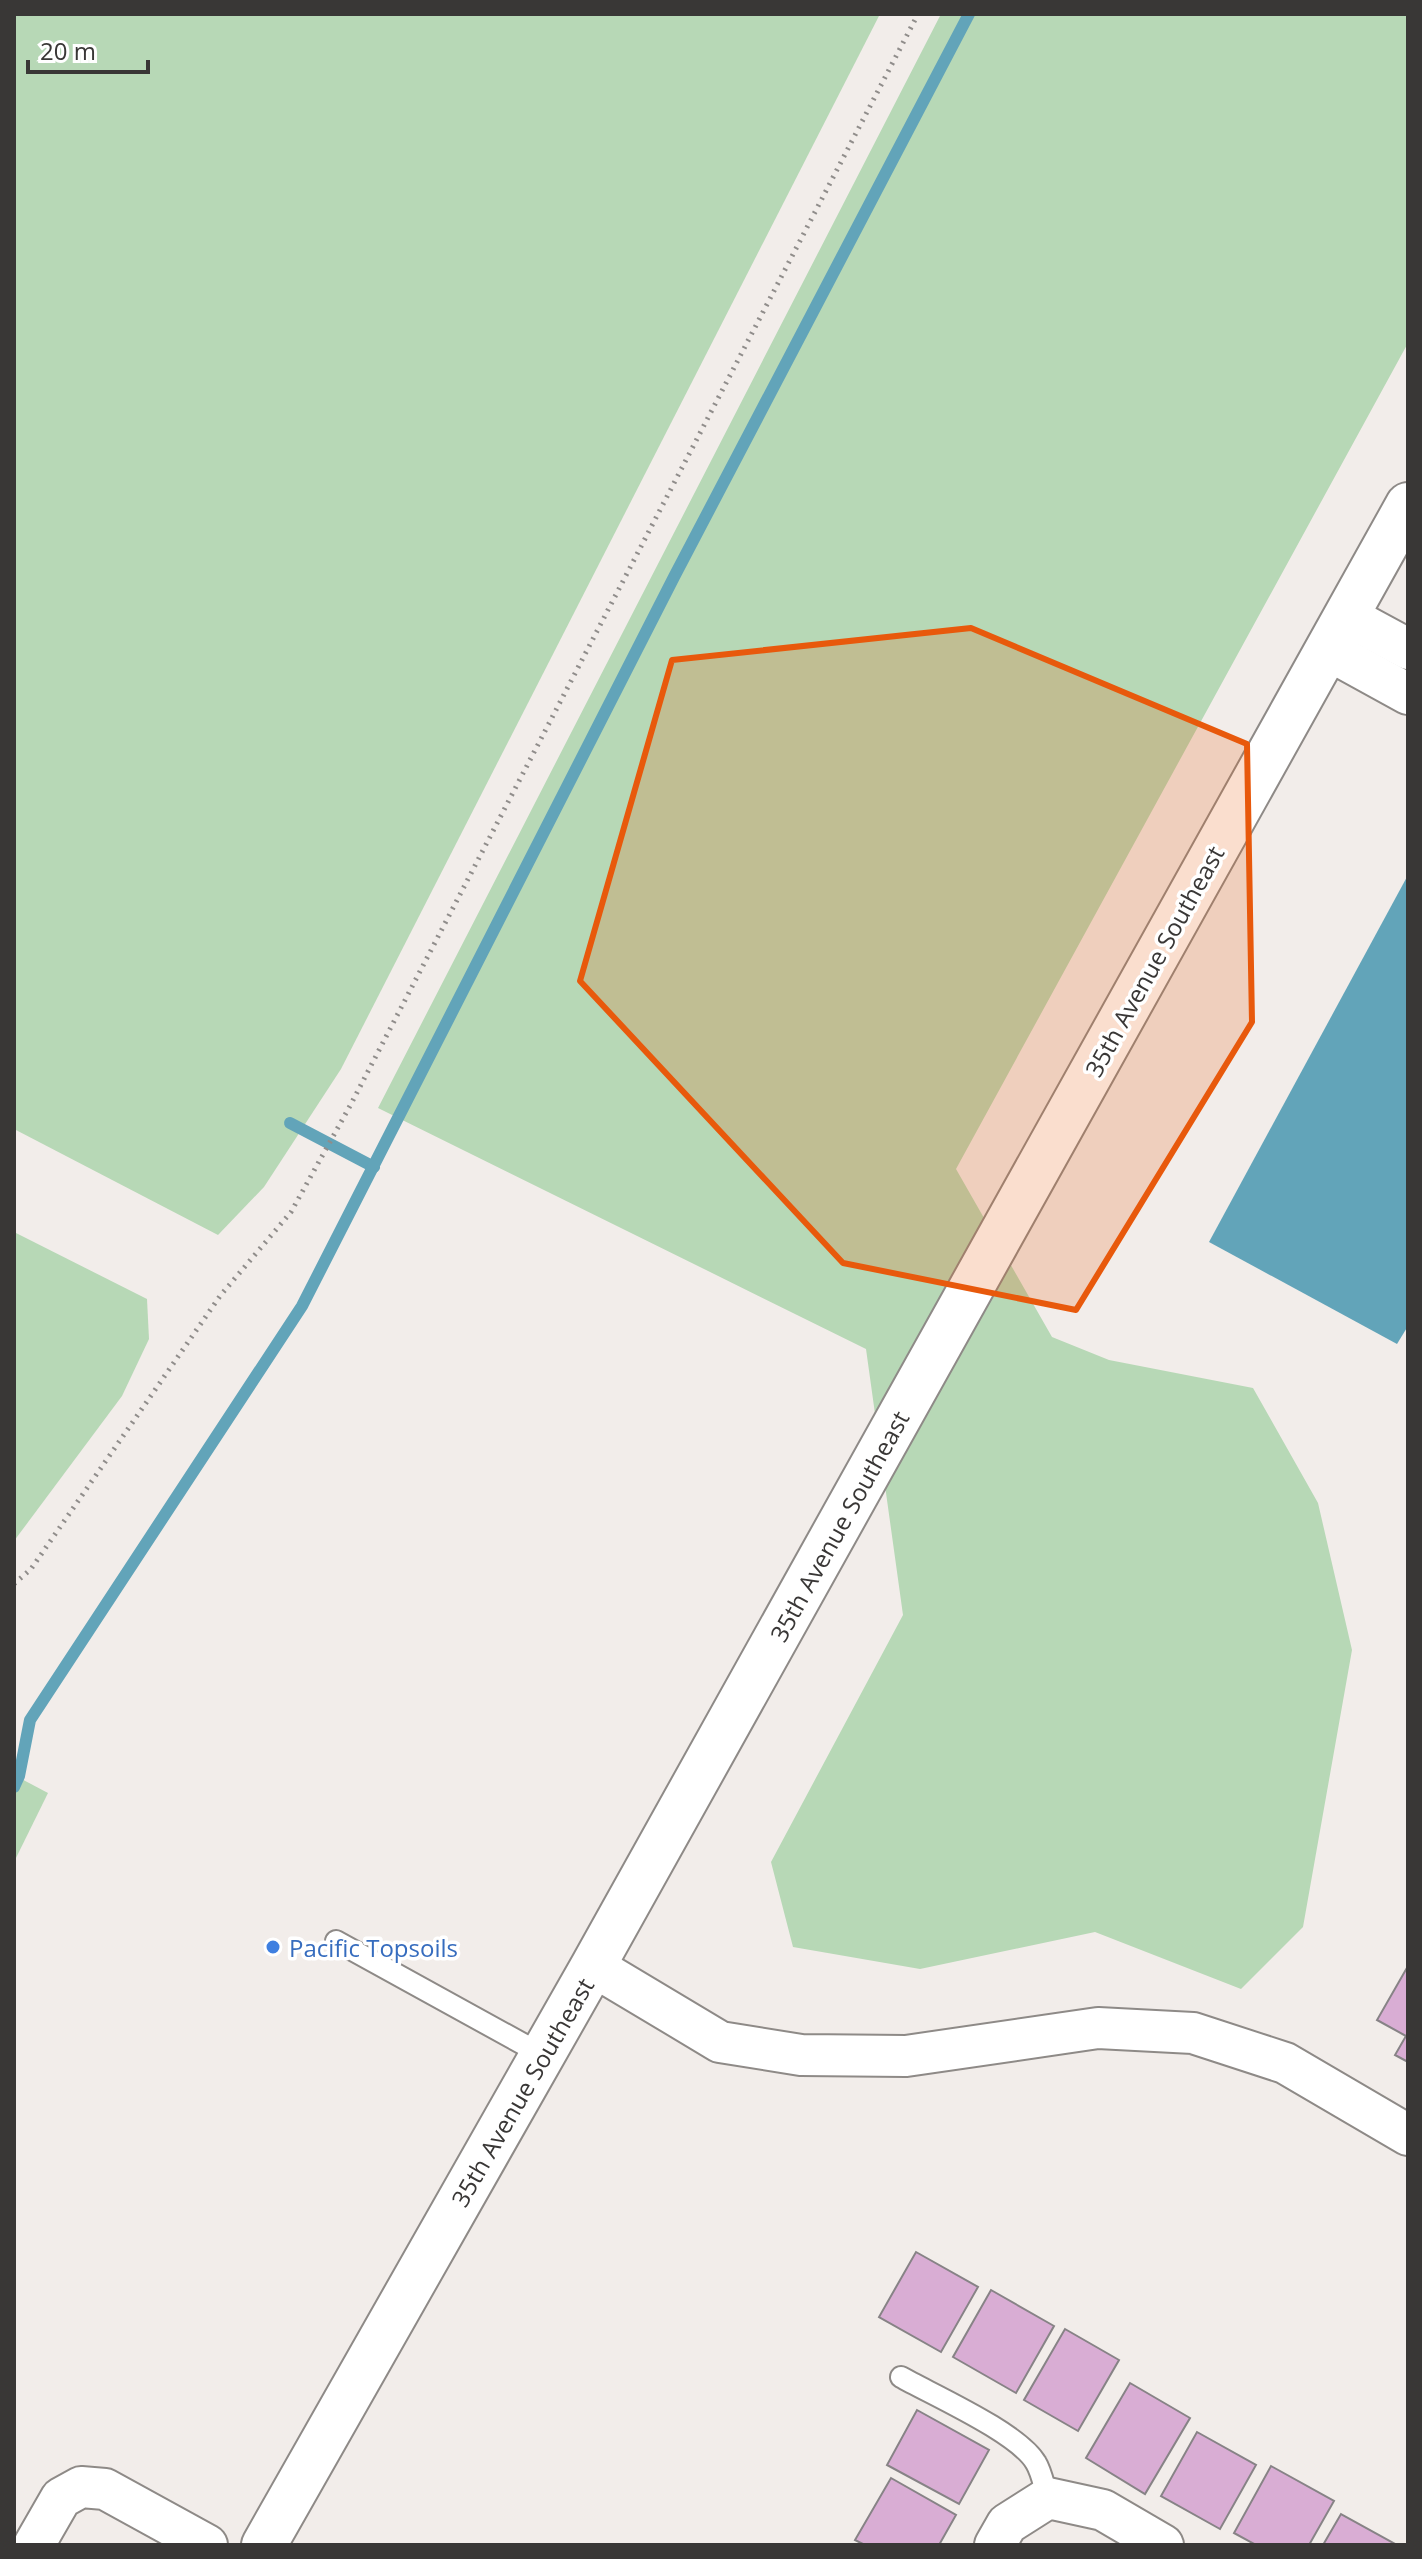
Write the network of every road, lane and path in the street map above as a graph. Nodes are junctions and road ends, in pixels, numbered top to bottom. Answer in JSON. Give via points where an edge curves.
{"nodes":[{"id":1,"x":918,"y":14,"type":"edge"},
{"id":2,"x":1408,"y":505,"type":"edge"},
{"id":3,"x":1337,"y":633,"type":"junction"},
{"id":4,"x":1408,"y":649,"type":"edge"},
{"id":5,"x":1408,"y":694,"type":"edge"},
{"id":6,"x":14,"y":1584,"type":"edge"},
{"id":7,"x":336,"y":1941,"type":"dead end"},
{"id":8,"x":593,"y":1966,"type":"junction"},
{"id":9,"x":543,"y":2055,"type":"junction"},
{"id":10,"x":1408,"y":2135,"type":"edge"},
{"id":11,"x":901,"y":2377,"type":"dead end"},
{"id":12,"x":1048,"y":2498,"type":"junction"},
{"id":13,"x":267,"y":2544,"type":"edge"},
{"id":14,"x":34,"y":2545,"type":"edge"},
{"id":15,"x":207,"y":2545,"type":"edge"},
{"id":16,"x":995,"y":2545,"type":"edge"},
{"id":17,"x":1163,"y":2545,"type":"edge"}],
"edges":[{"from":1,"to":6,"type":"path","via":[[291,1212],[220,1296],[31,1569]]},
{"from":2,"to":3,"type":"street","name":"35th Avenue Southeast"},
{"from":3,"to":4,"type":"street"},
{"from":3,"to":5,"type":"street"},
{"from":3,"to":8,"type":"street","name":"35th Avenue Southeast"},
{"from":7,"to":9,"type":"lane"},
{"from":8,"to":9,"type":"street","name":"35th Avenue Southeast"},
{"from":8,"to":10,"type":"street","via":[[720,2042],[801,2055],[906,2056],[1098,2028],[1193,2033],[1285,2063]]},
{"from":9,"to":13,"type":"street","name":"35th Avenue Southeast"},
{"from":11,"to":12,"type":"lane","via":[[1024,2448],[1036,2463]]},
{"from":12,"to":16,"type":"street","via":[[1007,2524]]},
{"from":12,"to":17,"type":"street","via":[[1103,2510]]},
{"from":14,"to":15,"type":"street","via":[[61,2498],[81,2487],[105,2489]]}]}
